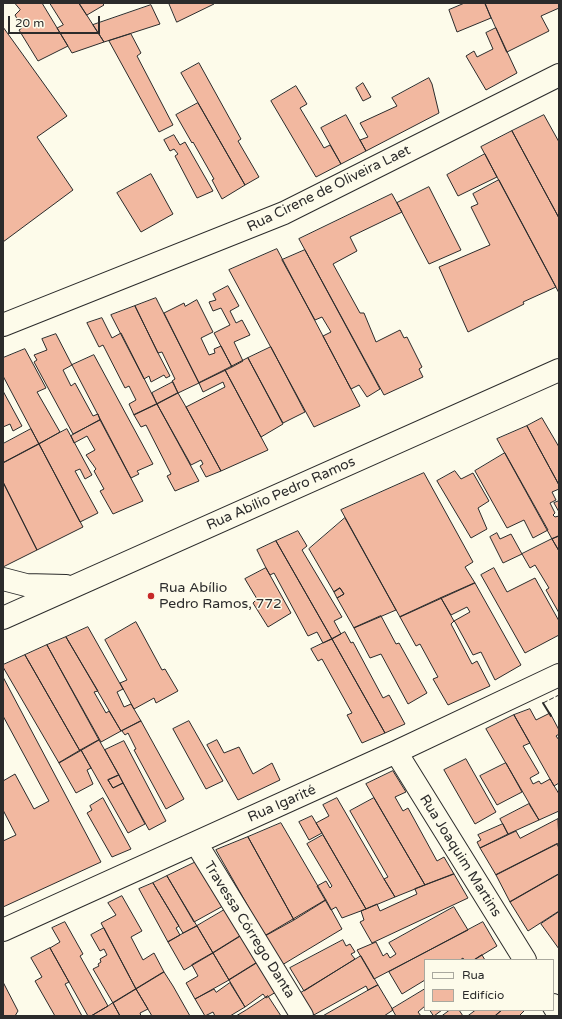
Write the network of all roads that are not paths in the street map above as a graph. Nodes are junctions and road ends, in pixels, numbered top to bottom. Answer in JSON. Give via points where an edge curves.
{"nodes":[{"id":1,"x":559,"y":75,"type":"edge"},
{"id":2,"x":3,"y":325,"type":"edge"},
{"id":3,"x":559,"y":370,"type":"edge"},
{"id":4,"x":3,"y":579,"type":"edge"},
{"id":5,"x":71,"y":586,"type":"junction"},
{"id":6,"x":3,"y":618,"type":"edge"},
{"id":7,"x":559,"y":676,"type":"edge"},
{"id":8,"x":396,"y":752,"type":"junction"},
{"id":9,"x":196,"y":843,"type":"junction"},
{"id":10,"x":3,"y":930,"type":"edge"},
{"id":11,"x":523,"y":959,"type":"edge"},
{"id":12,"x":302,"y":1016,"type":"edge"}],
"edges":[{"from":1,"to":2,"type":"main road","name":"Rua Cirene de Oliveira Laet","via":[[284,213]]},
{"from":3,"to":5,"type":"main road","name":"Rua Abílio Pedro Ramos"},
{"from":4,"to":5,"type":"main road","via":[[26,585]]},
{"from":5,"to":6,"type":"main road","name":"Rua Abílio Pedro Ramos"},
{"from":7,"to":8,"type":"main road","name":"Rua Igarité"},
{"from":8,"to":9,"type":"main road","name":"Rua Igarité"},
{"from":8,"to":11,"type":"main road","name":"Rua Joaquim Martins"},
{"from":9,"to":10,"type":"main road","name":"Rua Igarité"},
{"from":9,"to":12,"type":"main road","name":"Travessa Córrego Danta"}]}
